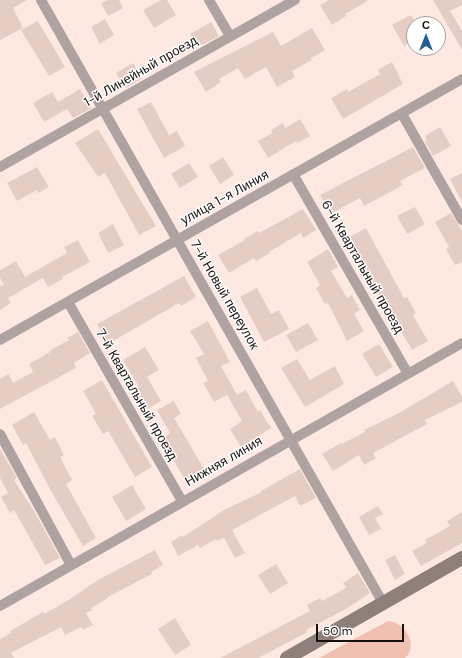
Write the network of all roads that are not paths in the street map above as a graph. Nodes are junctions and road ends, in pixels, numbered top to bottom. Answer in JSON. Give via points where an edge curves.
{"nodes":[{"id":1,"x":41,"y":0,"type":"edge"},
{"id":2,"x":209,"y":0,"type":"edge"},
{"id":3,"x":295,"y":0,"type":"edge"},
{"id":4,"x":230,"y":36,"type":"junction"},
{"id":5,"x":462,"y":79,"type":"edge"},
{"id":6,"x":103,"y":109,"type":"junction"},
{"id":7,"x":402,"y":114,"type":"junction"},
{"id":8,"x":0,"y":167,"type":"edge"},
{"id":9,"x":293,"y":174,"type":"junction"},
{"id":10,"x":462,"y":220,"type":"edge"},
{"id":11,"x":178,"y":240,"type":"junction"},
{"id":12,"x":68,"y":302,"type":"junction"},
{"id":13,"x":0,"y":340,"type":"edge"},
{"id":14,"x":462,"y":342,"type":"edge"},
{"id":15,"x":407,"y":372,"type":"junction"},
{"id":16,"x":0,"y":434,"type":"edge"},
{"id":17,"x":291,"y":439,"type":"junction"},
{"id":18,"x":182,"y":501,"type":"junction"},
{"id":19,"x":462,"y":558,"type":"edge"},
{"id":20,"x":71,"y":565,"type":"junction"},
{"id":21,"x":383,"y":603,"type":"junction"},
{"id":22,"x":0,"y":606,"type":"edge"},
{"id":23,"x":287,"y":658,"type":"edge"}],
"edges":[{"from":1,"to":6,"type":"street","name":"7-й Новый переулок"},
{"from":2,"to":4,"type":"street"},
{"from":3,"to":4,"type":"street","name":"1-й Линейный проезд"},
{"from":4,"to":6,"type":"street","name":"1-й Линейный проезд"},
{"from":5,"to":7,"type":"street","name":"улица 1-я Линия"},
{"from":6,"to":8,"type":"street","name":"1-й Линейный проезд"},
{"from":6,"to":11,"type":"street","name":"7-й Новый переулок"},
{"from":7,"to":9,"type":"street","name":"улица 1-я Линия"},
{"from":7,"to":10,"type":"street"},
{"from":9,"to":11,"type":"street","name":"улица 1-я Линия"},
{"from":9,"to":15,"type":"street","name":"6-й Квартальный проезд"},
{"from":11,"to":12,"type":"street","name":"улица 1-я Линия"},
{"from":11,"to":17,"type":"street","name":"7-й Новый переулок"},
{"from":12,"to":13,"type":"street","name":"улица 1-я Линия"},
{"from":12,"to":18,"type":"street","name":"7-й Квартальный проезд"},
{"from":14,"to":15,"type":"street","name":"Нижняя линия"},
{"from":15,"to":17,"type":"street","name":"Нижняя линия"},
{"from":16,"to":20,"type":"street"},
{"from":17,"to":18,"type":"street","name":"Нижняя линия"},
{"from":17,"to":21,"type":"street","name":"7-й Новый переулок"},
{"from":18,"to":20,"type":"street","name":"Нижняя линия"},
{"from":19,"to":21,"type":"main road"},
{"from":20,"to":22,"type":"street","name":"Нижняя линия"},
{"from":21,"to":23,"type":"main road"}]}
